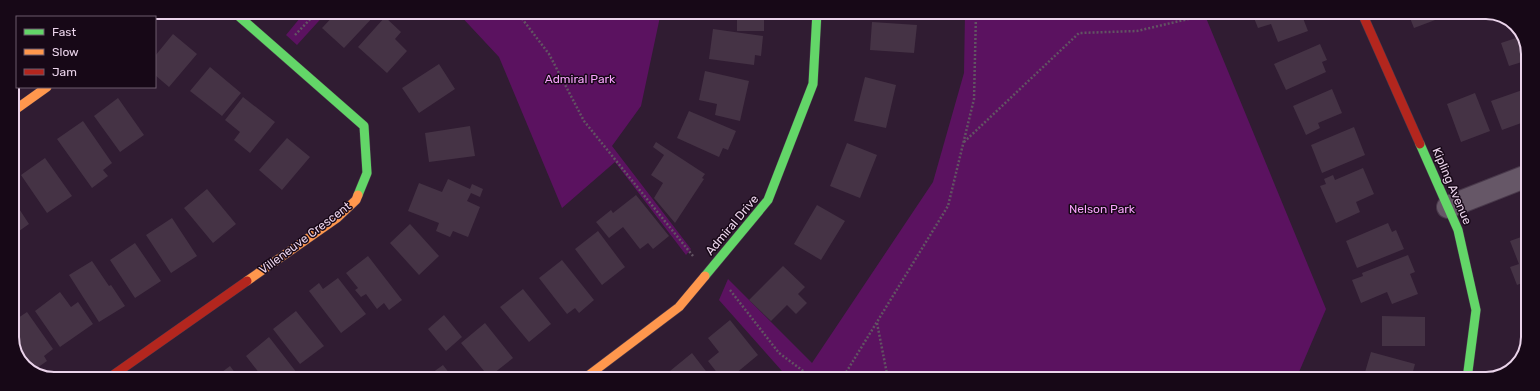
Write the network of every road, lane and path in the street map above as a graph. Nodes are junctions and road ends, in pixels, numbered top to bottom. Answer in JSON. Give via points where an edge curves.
{"nodes":[{"id":1,"x":242,"y":19,"type":"edge"},
{"id":2,"x":310,"y":19,"type":"edge"},
{"id":3,"x":522,"y":19,"type":"edge"},
{"id":4,"x":817,"y":19,"type":"edge"},
{"id":5,"x":976,"y":19,"type":"edge"},
{"id":6,"x":1188,"y":19,"type":"edge"},
{"id":7,"x":1365,"y":19,"type":"edge"},
{"id":8,"x":279,"y":52,"type":"junction"},
{"id":9,"x":46,"y":88,"type":"edge"},
{"id":10,"x":19,"y":107,"type":"edge"},
{"id":11,"x":963,"y":142,"type":"junction"},
{"id":12,"x":1521,"y":178,"type":"edge"},
{"id":13,"x":1448,"y":207,"type":"junction"},
{"id":14,"x":708,"y":272,"type":"junction"},
{"id":15,"x":730,"y":290,"type":"dead end"},
{"id":16,"x":876,"y":322,"type":"junction"},
{"id":17,"x":118,"y":372,"type":"edge"},
{"id":18,"x":593,"y":372,"type":"edge"},
{"id":19,"x":805,"y":372,"type":"edge"},
{"id":20,"x":846,"y":372,"type":"edge"},
{"id":21,"x":887,"y":372,"type":"edge"},
{"id":22,"x":1468,"y":372,"type":"edge"}],
"edges":[{"from":1,"to":8,"type":"street","name":"Villeneuve Crescent"},
{"from":2,"to":8,"type":"path"},
{"from":3,"to":14,"type":"path","via":[[549,54],[584,121],[688,251]]},
{"from":4,"to":14,"type":"street","name":"Admiral Drive","via":[[813,84],[768,200]]},
{"from":5,"to":11,"type":"path","via":[[974,99]]},
{"from":6,"to":11,"type":"path","via":[[1137,31],[1079,33]]},
{"from":7,"to":13,"type":"street","name":"Kipling Avenue"},
{"from":8,"to":17,"type":"street","name":"Villeneuve Crescent","via":[[364,126],[367,173],[356,200],[337,218]]},
{"from":9,"to":10,"type":"street"},
{"from":11,"to":16,"type":"path","via":[[948,206]]},
{"from":12,"to":13,"type":"street"},
{"from":13,"to":22,"type":"street","name":"Kipling Avenue","via":[[1458,230],[1476,310]]},
{"from":14,"to":18,"type":"street","name":"Admiral Drive","via":[[679,307]]},
{"from":15,"to":19,"type":"path","via":[[779,353]]},
{"from":16,"to":20,"type":"path"},
{"from":16,"to":21,"type":"path"}]}
